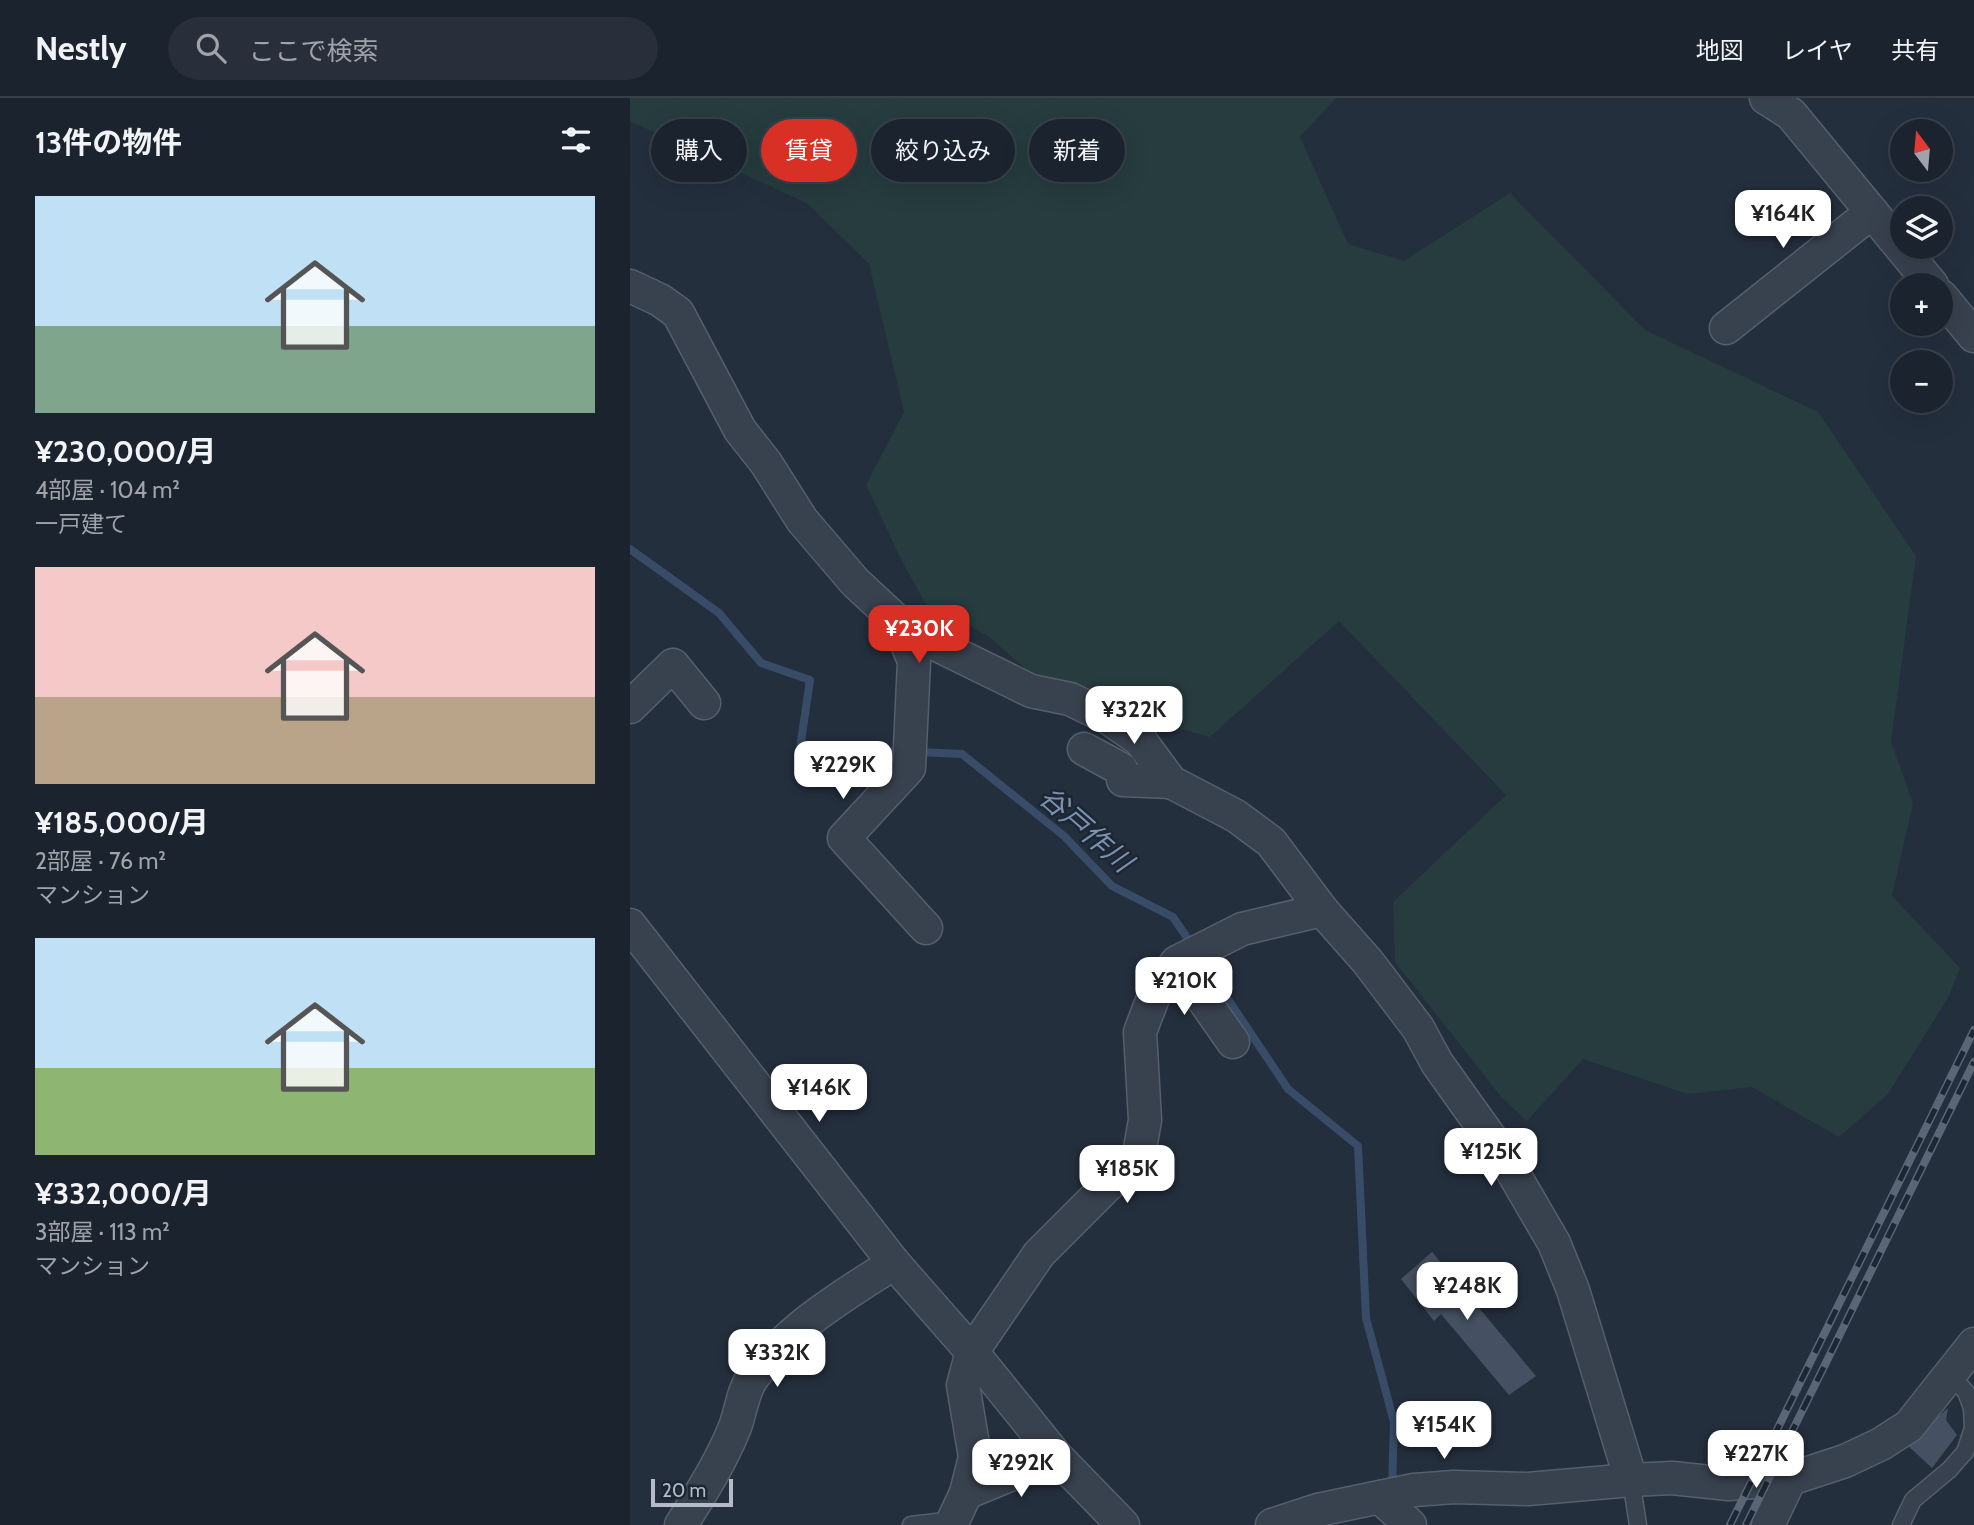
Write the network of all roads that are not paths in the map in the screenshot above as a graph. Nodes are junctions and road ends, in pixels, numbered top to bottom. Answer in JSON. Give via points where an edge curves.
{"nodes":[{"id":1,"x":1766,"y":98,"type":"edge"},
{"id":2,"x":1872,"y":212,"type":"junction"},
{"id":3,"x":1922,"y":273,"type":"edge"},
{"id":4,"x":630,"y":286,"type":"edge"},
{"id":5,"x":1953,"y":311,"type":"edge"},
{"id":6,"x":1726,"y":328,"type":"dead end"},
{"id":7,"x":1974,"y":336,"type":"edge"},
{"id":8,"x":898,"y":622,"type":"junction"},
{"id":9,"x":704,"y":703,"type":"dead end"},
{"id":10,"x":630,"y":707,"type":"edge"},
{"id":11,"x":1084,"y":749,"type":"dead end"},
{"id":12,"x":1171,"y":782,"type":"junction"},
{"id":13,"x":1322,"y":910,"type":"junction"},
{"id":14,"x":630,"y":925,"type":"edge"},
{"id":15,"x":926,"y":928,"type":"dead end"},
{"id":16,"x":1177,"y":962,"type":"junction"},
{"id":17,"x":1233,"y":1042,"type":"dead end"},
{"id":18,"x":894,"y":1263,"type":"junction"},
{"id":19,"x":1974,"y":1344,"type":"edge"},
{"id":20,"x":972,"y":1352,"type":"junction"},
{"id":21,"x":1950,"y":1374,"type":"junction"},
{"id":22,"x":1056,"y":1456,"type":"junction"},
{"id":23,"x":1790,"y":1479,"type":"junction"},
{"id":24,"x":1631,"y":1480,"type":"junction"},
{"id":25,"x":1380,"y":1497,"type":"junction"},
{"id":26,"x":957,"y":1512,"type":"edge"},
{"id":27,"x":681,"y":1525,"type":"edge"},
{"id":28,"x":911,"y":1525,"type":"edge"},
{"id":29,"x":1123,"y":1525,"type":"edge"},
{"id":30,"x":1272,"y":1525,"type":"edge"},
{"id":31,"x":1410,"y":1525,"type":"edge"},
{"id":32,"x":1638,"y":1525,"type":"edge"},
{"id":33,"x":1768,"y":1525,"type":"edge"},
{"id":34,"x":1901,"y":1525,"type":"edge"}],
"edges":[{"from":1,"to":2,"type":"street","via":[[1791,114]]},
{"from":2,"to":3,"type":"street"},
{"from":2,"to":6,"type":"street"},
{"from":4,"to":8,"type":"street","via":[[678,313],[740,430],[802,520],[855,582]]},
{"from":5,"to":7,"type":"street"},
{"from":8,"to":12,"type":"street","via":[[1031,691],[1070,699],[1107,717],[1140,740]]},
{"from":8,"to":15,"type":"street","via":[[914,661],[909,768],[844,838]]},
{"from":9,"to":10,"type":"street","via":[[673,665]]},
{"from":11,"to":12,"type":"street","via":[[1121,769],[1122,780]]},
{"from":12,"to":13,"type":"street","via":[[1236,816],[1271,842]]},
{"from":13,"to":16,"type":"street","via":[[1241,929]]},
{"from":13,"to":24,"type":"street","via":[[1418,1028],[1437,1063],[1504,1157],[1554,1243],[1573,1290]]},
{"from":14,"to":18,"type":"street"},
{"from":16,"to":17,"type":"street"},
{"from":16,"to":20,"type":"street","via":[[1156,990],[1140,1032],[1145,1120],[1139,1154],[1039,1254]]},
{"from":18,"to":20,"type":"street"},
{"from":18,"to":27,"type":"street","via":[[814,1314],[751,1379],[711,1479]]},
{"from":19,"to":21,"type":"street"},
{"from":20,"to":22,"type":"street"},
{"from":20,"to":26,"type":"street","via":[[963,1385],[975,1457]]},
{"from":21,"to":23,"type":"street","via":[[1909,1426],[1845,1461]]},
{"from":21,"to":34,"type":"lane","via":[[1966,1392],[1973,1428],[1965,1452],[1913,1500]]},
{"from":22,"to":26,"type":"street"},
{"from":22,"to":29,"type":"street"},
{"from":23,"to":24,"type":"street","via":[[1729,1484],[1672,1478]]},
{"from":23,"to":33,"type":"street"},
{"from":24,"to":25,"type":"street","via":[[1528,1489],[1454,1487]]},
{"from":24,"to":32,"type":"lane"},
{"from":25,"to":30,"type":"street"},
{"from":25,"to":31,"type":"street"},
{"from":26,"to":28,"type":"lane"}]}
